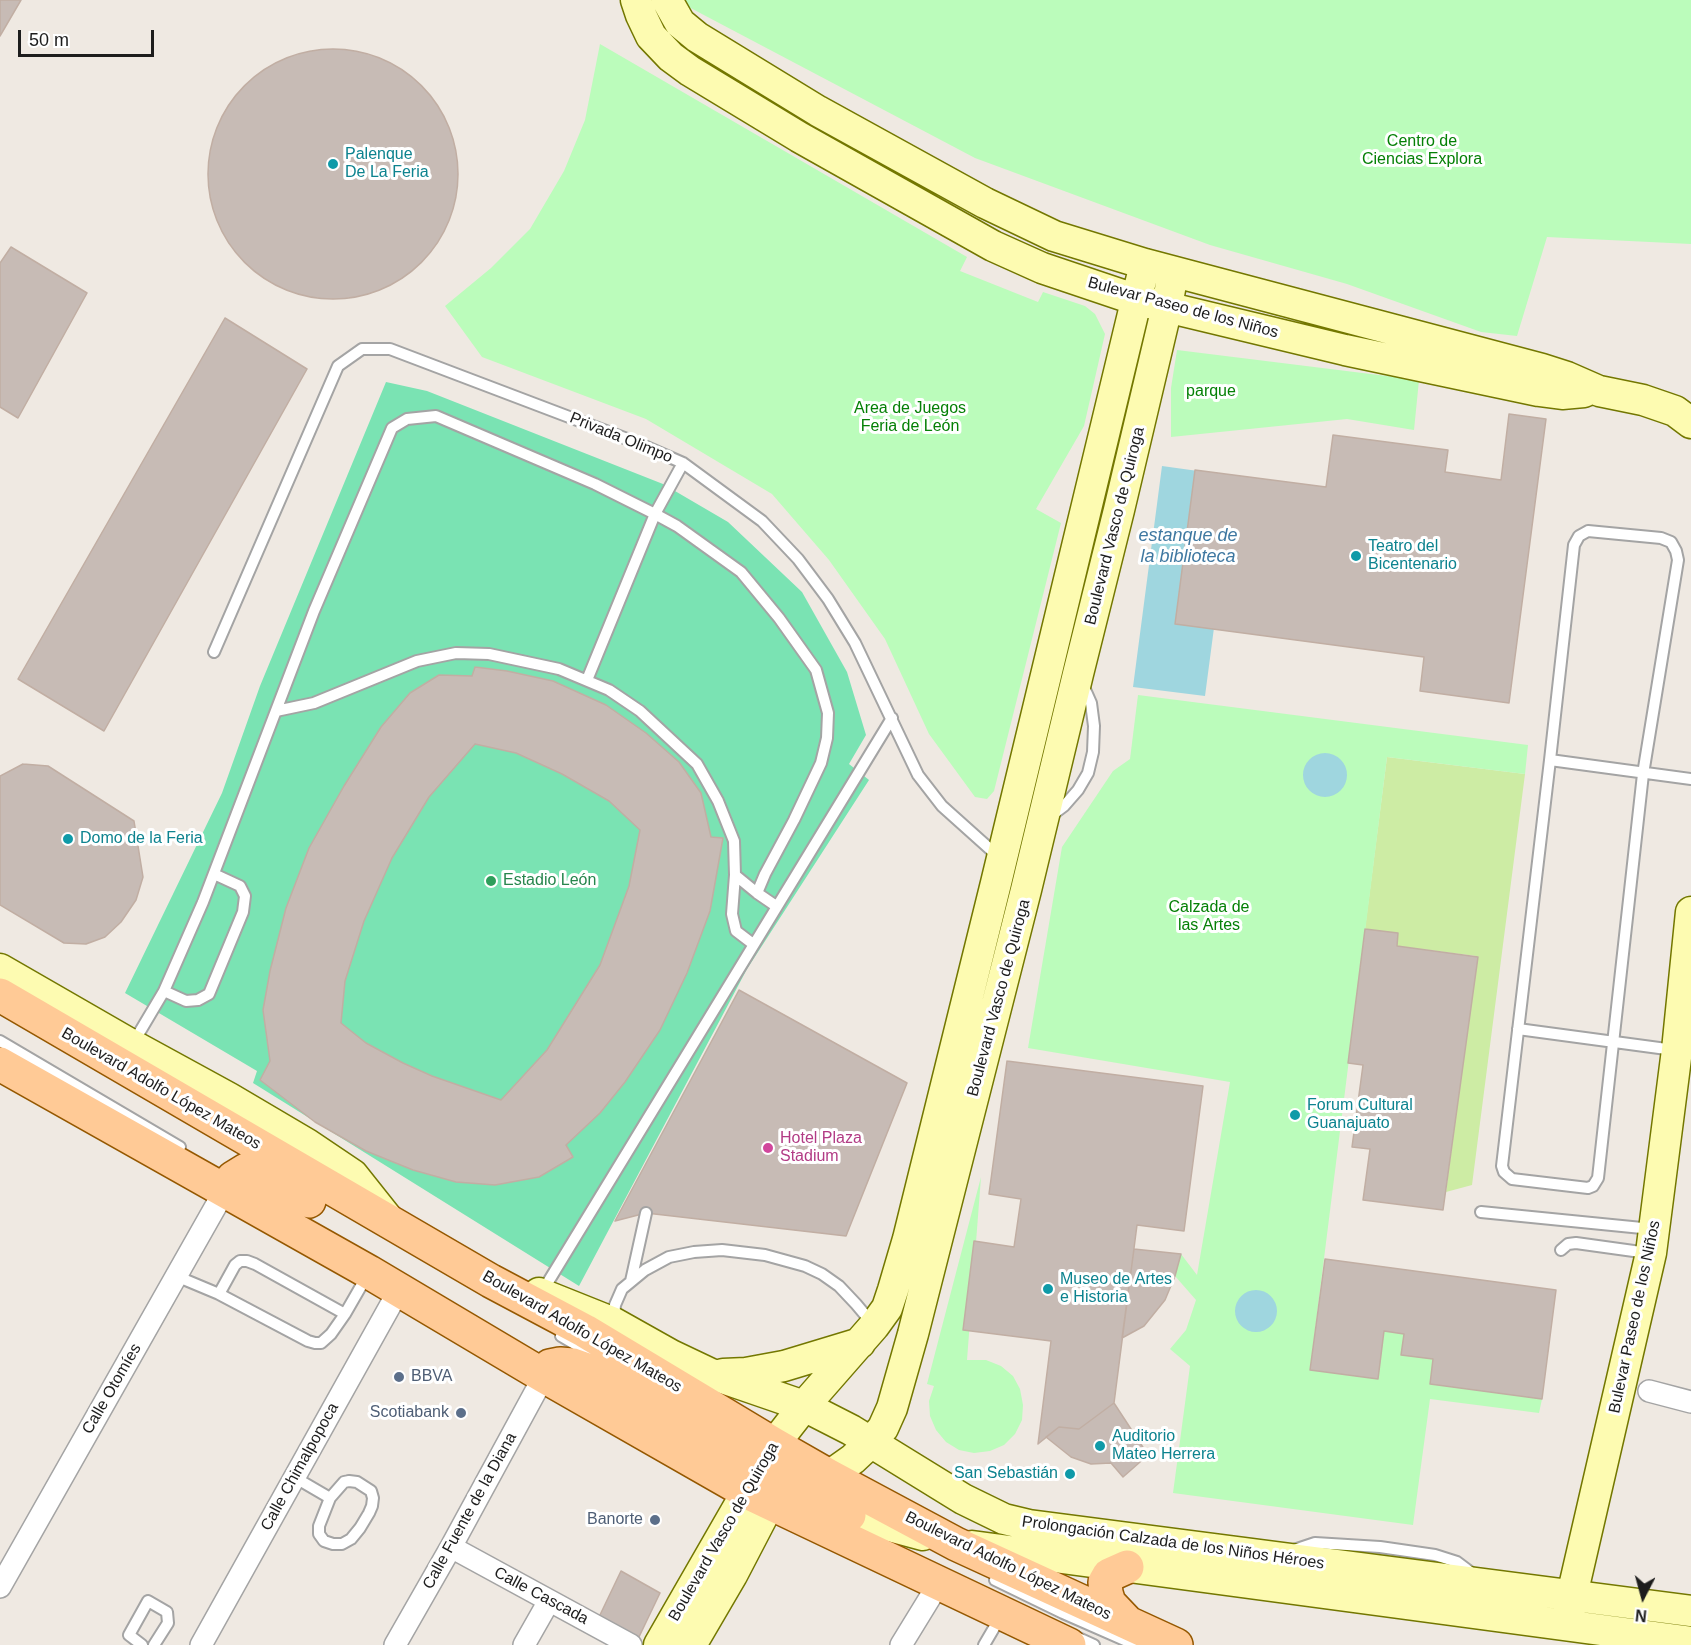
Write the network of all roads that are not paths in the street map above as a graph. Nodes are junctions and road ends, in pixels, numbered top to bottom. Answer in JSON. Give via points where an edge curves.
{"nodes":[{"id":1,"x":636,"y":0,"type":"edge"},
{"id":2,"x":667,"y":0,"type":"edge"},
{"id":3,"x":1145,"y":264,"type":"junction"},
{"id":4,"x":1173,"y":272,"type":"junction"},
{"id":5,"x":1137,"y":300,"type":"junction"},
{"id":6,"x":1167,"y":307,"type":"junction"},
{"id":7,"x":1599,"y":391,"type":"junction"},
{"id":8,"x":1691,"y":423,"type":"edge"},
{"id":9,"x":683,"y":463,"type":"junction"},
{"id":10,"x":655,"y":514,"type":"junction"},
{"id":11,"x":214,"y":652,"type":"dead end"},
{"id":12,"x":587,"y":680,"type":"junction"},
{"id":13,"x":276,"y":711,"type":"junction"},
{"id":14,"x":892,"y":718,"type":"junction"},
{"id":15,"x":1551,"y":760,"type":"junction"},
{"id":16,"x":1643,"y":774,"type":"junction"},
{"id":17,"x":1691,"y":779,"type":"edge"},
{"id":18,"x":1016,"y":864,"type":"junction"},
{"id":19,"x":214,"y":874,"type":"junction"},
{"id":20,"x":735,"y":875,"type":"junction"},
{"id":21,"x":757,"y":893,"type":"junction"},
{"id":22,"x":776,"y":906,"type":"junction"},
{"id":23,"x":1691,"y":912,"type":"edge"},
{"id":24,"x":753,"y":944,"type":"junction"},
{"id":25,"x":0,"y":969,"type":"edge"},
{"id":26,"x":164,"y":991,"type":"junction"},
{"id":27,"x":0,"y":995,"type":"edge"},
{"id":28,"x":1518,"y":1029,"type":"junction"},
{"id":29,"x":0,"y":1041,"type":"edge"},
{"id":30,"x":1612,"y":1041,"type":"junction"},
{"id":31,"x":132,"y":1045,"type":"junction"},
{"id":32,"x":1684,"y":1051,"type":"edge"},
{"id":33,"x":0,"y":1064,"type":"edge"},
{"id":34,"x":185,"y":1150,"type":"dead end"},
{"id":35,"x":236,"y":1177,"type":"junction"},
{"id":36,"x":317,"y":1195,"type":"dead end"},
{"id":37,"x":1481,"y":1212,"type":"dead end"},
{"id":38,"x":646,"y":1213,"type":"dead end"},
{"id":39,"x":392,"y":1223,"type":"junction"},
{"id":40,"x":1653,"y":1241,"type":"junction"},
{"id":41,"x":1561,"y":1250,"type":"dead end"},
{"id":42,"x":369,"y":1272,"type":"junction"},
{"id":43,"x":176,"y":1276,"type":"junction"},
{"id":44,"x":491,"y":1281,"type":"junction"},
{"id":45,"x":631,"y":1281,"type":"junction"},
{"id":46,"x":399,"y":1290,"type":"junction"},
{"id":47,"x":219,"y":1294,"type":"junction"},
{"id":48,"x":541,"y":1294,"type":"junction"},
{"id":49,"x":345,"y":1314,"type":"junction"},
{"id":50,"x":600,"y":1327,"type":"junction"},
{"id":51,"x":548,"y":1329,"type":"dead end"},
{"id":52,"x":867,"y":1335,"type":"junction"},
{"id":53,"x":610,"y":1365,"type":"dead end"},
{"id":54,"x":551,"y":1370,"type":"junction"},
{"id":55,"x":711,"y":1374,"type":"junction"},
{"id":56,"x":1649,"y":1391,"type":"dead end"},
{"id":57,"x":1691,"y":1402,"type":"edge"},
{"id":58,"x":804,"y":1406,"type":"junction"},
{"id":59,"x":870,"y":1443,"type":"junction"},
{"id":60,"x":294,"y":1477,"type":"junction"},
{"id":61,"x":776,"y":1478,"type":"junction"},
{"id":62,"x":330,"y":1498,"type":"junction"},
{"id":63,"x":864,"y":1518,"type":"joint"},
{"id":64,"x":944,"y":1546,"type":"junction"},
{"id":65,"x":451,"y":1547,"type":"junction"},
{"id":66,"x":1127,"y":1567,"type":"junction"},
{"id":67,"x":982,"y":1574,"type":"dead end"},
{"id":68,"x":939,"y":1582,"type":"junction"},
{"id":69,"x":0,"y":1587,"type":"edge"},
{"id":70,"x":1572,"y":1597,"type":"junction"},
{"id":71,"x":549,"y":1601,"type":"junction"},
{"id":72,"x":1691,"y":1611,"type":"edge"},
{"id":73,"x":1003,"y":1613,"type":"junction"},
{"id":74,"x":1132,"y":1634,"type":"edge"},
{"id":75,"x":1560,"y":1636,"type":"edge"},
{"id":76,"x":1048,"y":1641,"type":"edge"},
{"id":77,"x":1683,"y":1643,"type":"edge"},
{"id":78,"x":142,"y":1645,"type":"edge"},
{"id":79,"x":154,"y":1645,"type":"edge"},
{"id":80,"x":201,"y":1645,"type":"edge"},
{"id":81,"x":395,"y":1645,"type":"edge"},
{"id":82,"x":524,"y":1645,"type":"edge"},
{"id":83,"x":631,"y":1645,"type":"edge"},
{"id":84,"x":659,"y":1645,"type":"edge"},
{"id":85,"x":691,"y":1645,"type":"edge"},
{"id":86,"x":901,"y":1645,"type":"edge"},
{"id":87,"x":984,"y":1645,"type":"edge"},
{"id":88,"x":1094,"y":1645,"type":"edge"},
{"id":89,"x":1176,"y":1645,"type":"edge"}],
"edges":[{"from":1,"to":5,"type":"street","name":"Bulevar Paseo de los Niños","via":[[651,36],[671,57],[799,137],[993,246],[1042,268]]},
{"from":2,"to":3,"type":"street","name":"Bulevar Paseo de los Niños","via":[[680,23],[697,37],[845,126],[1054,236]]},
{"from":3,"to":4,"type":"street","name":"Bulevar Paseo de los Niños"},
{"from":3,"to":5,"type":"street","name":"Boulevard Vasco de Quiroga"},
{"from":4,"to":6,"type":"street","name":"Boulevard Vasco de Quiroga"},
{"from":4,"to":7,"type":"street","name":"Bulevar Paseo de los Niños","via":[[1542,369]]},
{"from":5,"to":6,"type":"street","name":"Bulevar Paseo de los Niños"},
{"from":5,"to":18,"type":"street","name":"Boulevard Vasco de Quiroga"},
{"from":6,"to":7,"type":"street","name":"Bulevar Paseo de los Niños","via":[[1539,391]]},
{"from":6,"to":18,"type":"street","name":"Boulevard Vasco de Quiroga","via":[[1042,822]]},
{"from":7,"to":8,"type":"street","name":"Bulevar Paseo de los Niños","via":[[1675,411]]},
{"from":9,"to":10,"type":"lane"},
{"from":9,"to":11,"type":"lane","name":"Privada Olimpo","via":[[390,349],[362,349],[339,366]]},
{"from":9,"to":14,"type":"lane","name":"Privada Olimpo","via":[[762,521],[798,559],[855,643]]},
{"from":10,"to":12,"type":"lane"},
{"from":10,"to":13,"type":"lane","via":[[596,484],[436,416],[407,419],[392,428]]},
{"from":10,"to":21,"type":"lane","via":[[741,572],[816,670],[828,713],[821,763]]},
{"from":12,"to":13,"type":"lane","via":[[559,669],[489,654],[456,653],[417,661],[314,703]]},
{"from":12,"to":20,"type":"lane","via":[[640,711],[697,764],[734,841]]},
{"from":13,"to":19,"type":"lane"},
{"from":14,"to":18,"type":"lane","name":"Privada Olimpo","via":[[918,775],[942,806]]},
{"from":14,"to":22,"type":"lane"},
{"from":15,"to":16,"type":"lane"},
{"from":15,"to":16,"type":"lane","via":[[1574,546],[1579,536],[1588,531],[1661,538],[1671,542],[1678,560]]},
{"from":15,"to":28,"type":"lane"},
{"from":16,"to":17,"type":"lane"},
{"from":16,"to":30,"type":"lane"},
{"from":18,"to":52,"type":"street","name":"Boulevard Vasco de Quiroga","via":[[887,1308]]},
{"from":18,"to":59,"type":"street","name":"Boulevard Vasco de Quiroga","via":[[913,1334],[892,1408],[883,1428]]},
{"from":19,"to":26,"type":"lane"},
{"from":19,"to":26,"type":"lane","via":[[240,886],[245,896],[243,912],[209,994],[198,1000],[186,1000]]},
{"from":20,"to":21,"type":"lane"},
{"from":20,"to":24,"type":"lane","via":[[732,914],[736,931]]},
{"from":21,"to":22,"type":"lane"},
{"from":22,"to":24,"type":"lane"},
{"from":23,"to":32,"type":"street","name":"Bulevar Paseo de los Niños"},
{"from":24,"to":48,"type":"lane"},
{"from":25,"to":31,"type":"street"},
{"from":26,"to":31,"type":"lane"},
{"from":27,"to":39,"type":"main road","name":"Boulevard Adolfo López Mateos"},
{"from":28,"to":30,"type":"lane"},
{"from":28,"to":30,"type":"lane","via":[[1502,1166],[1512,1179],[1550,1185],[1588,1188],[1598,1178]]},
{"from":29,"to":34,"type":"lane"},
{"from":30,"to":32,"type":"lane"},
{"from":31,"to":39,"type":"street","via":[[229,1098],[353,1175]]},
{"from":32,"to":40,"type":"street","name":"Bulevar Paseo de los Niños"},
{"from":33,"to":35,"type":"main road","name":"Boulevard Adolfo López Mateos"},
{"from":35,"to":36,"type":"lane"},
{"from":35,"to":42,"type":"main road","name":"Boulevard Adolfo López Mateos"},
{"from":35,"to":43,"type":"street","name":"Calle Otomíes"},
{"from":35,"to":50,"type":"main road","via":[[246,1170],[262,1174],[473,1294],[528,1317]]},
{"from":37,"to":40,"type":"lane"},
{"from":38,"to":45,"type":"lane"},
{"from":39,"to":44,"type":"main road","name":"Boulevard Adolfo López Mateos"},
{"from":40,"to":41,"type":"lane","via":[[1576,1243]]},
{"from":40,"to":70,"type":"street","name":"Bulevar Paseo de los Niños"},
{"from":42,"to":46,"type":"main road","name":"Boulevard Adolfo López Mateos"},
{"from":42,"to":49,"type":"lane"},
{"from":43,"to":47,"type":"lane"},
{"from":43,"to":69,"type":"street","name":"Calle Otomíes"},
{"from":44,"to":48,"type":"street","name":"Prolongación Calzada de los Niños Héroes"},
{"from":44,"to":50,"type":"main road","name":"Boulevard Adolfo López Mateos"},
{"from":45,"to":50,"type":"lane"},
{"from":45,"to":52,"type":"lane","via":[[669,1257],[694,1252],[722,1250],[765,1255],[805,1266],[839,1286],[851,1298]]},
{"from":46,"to":54,"type":"main road","name":"Boulevard Adolfo López Mateos"},
{"from":46,"to":60,"type":"street","name":"Calle Chimalpopoca"},
{"from":47,"to":49,"type":"lane","via":[[315,1343],[325,1341]]},
{"from":47,"to":49,"type":"lane","via":[[235,1265],[248,1262]]},
{"from":48,"to":50,"type":"street","name":"Prolongación Calzada de los Niños Héroes"},
{"from":50,"to":55,"type":"street","name":"Prolongación Calzada de los Niños Héroes"},
{"from":50,"to":61,"type":"main road","name":"Boulevard Adolfo López Mateos"},
{"from":51,"to":53,"type":"lane"},
{"from":52,"to":55,"type":"street","via":[[784,1366]]},
{"from":52,"to":58,"type":"street","name":"Boulevard Vasco de Quiroga"},
{"from":54,"to":61,"type":"main road","name":"Boulevard Adolfo López Mateos"},
{"from":54,"to":65,"type":"street","name":"Calle Fuente de la Diana"},
{"from":55,"to":58,"type":"street","name":"Prolongación Calzada de los Niños Héroes"},
{"from":56,"to":57,"type":"street"},
{"from":58,"to":59,"type":"street","name":"Prolongación Calzada de los Niños Héroes"},
{"from":58,"to":61,"type":"street","name":"Boulevard Vasco de Quiroga"},
{"from":59,"to":61,"type":"street","name":"Boulevard Vasco de Quiroga","via":[[853,1459]]},
{"from":59,"to":70,"type":"street","name":"Prolongación Calzada de los Niños Héroes","via":[[963,1499],[1004,1519],[1029,1525]]},
{"from":60,"to":62,"type":"lane"},
{"from":60,"to":80,"type":"street","name":"Calle Chimalpopoca"},
{"from":61,"to":63,"type":"main road"},
{"from":61,"to":64,"type":"main road","name":"Boulevard Adolfo López Mateos"},
{"from":61,"to":68,"type":"main road","name":"Boulevard Adolfo López Mateos"},
{"from":61,"to":84,"type":"street","name":"Boulevard Vasco de Quiroga"},
{"from":61,"to":85,"type":"street","name":"Boulevard Vasco de Quiroga","via":[[732,1575]]},
{"from":61,"to":88,"type":"lane"},
{"from":62,"to":62,"type":"lane","via":[[319,1534],[324,1541],[342,1544],[360,1528],[373,1498],[364,1486],[349,1481]]},
{"from":63,"to":64,"type":"street","name":"Prolongación Calzada de los Niños Héroes"},
{"from":64,"to":66,"type":"street","name":"Prolongación Calzada de los Niños Héroes"},
{"from":64,"to":74,"type":"main road","name":"Boulevard Adolfo López Mateos"},
{"from":65,"to":71,"type":"street","name":"Calle Cascada"},
{"from":65,"to":81,"type":"street","name":"Calle Fuente de la Diana"},
{"from":66,"to":74,"type":"main road","via":[[1109,1575],[1105,1582],[1109,1602]]},
{"from":66,"to":75,"type":"street","name":"Prolongación Calzada de los Niños Héroes"},
{"from":67,"to":74,"type":"lane","via":[[1063,1612]]},
{"from":68,"to":73,"type":"main road","name":"Boulevard Adolfo López Mateos"},
{"from":68,"to":86,"type":"street"},
{"from":70,"to":72,"type":"street","name":"Prolongación Calzada de los Niños Héroes"},
{"from":70,"to":75,"type":"street","name":"Bulevar Paseo de los Niños"},
{"from":71,"to":82,"type":"street"},
{"from":71,"to":83,"type":"street","name":"Calle Cascada"},
{"from":73,"to":76,"type":"main road","name":"Boulevard Adolfo López Mateos"},
{"from":73,"to":87,"type":"lane"},
{"from":74,"to":89,"type":"main road","name":"Boulevard Adolfo López Mateos"},
{"from":75,"to":77,"type":"street","name":"Prolongación Calzada de los Niños Héroes"},
{"from":78,"to":79,"type":"lane","via":[[129,1635],[148,1601],[167,1612],[168,1623]]}]}
